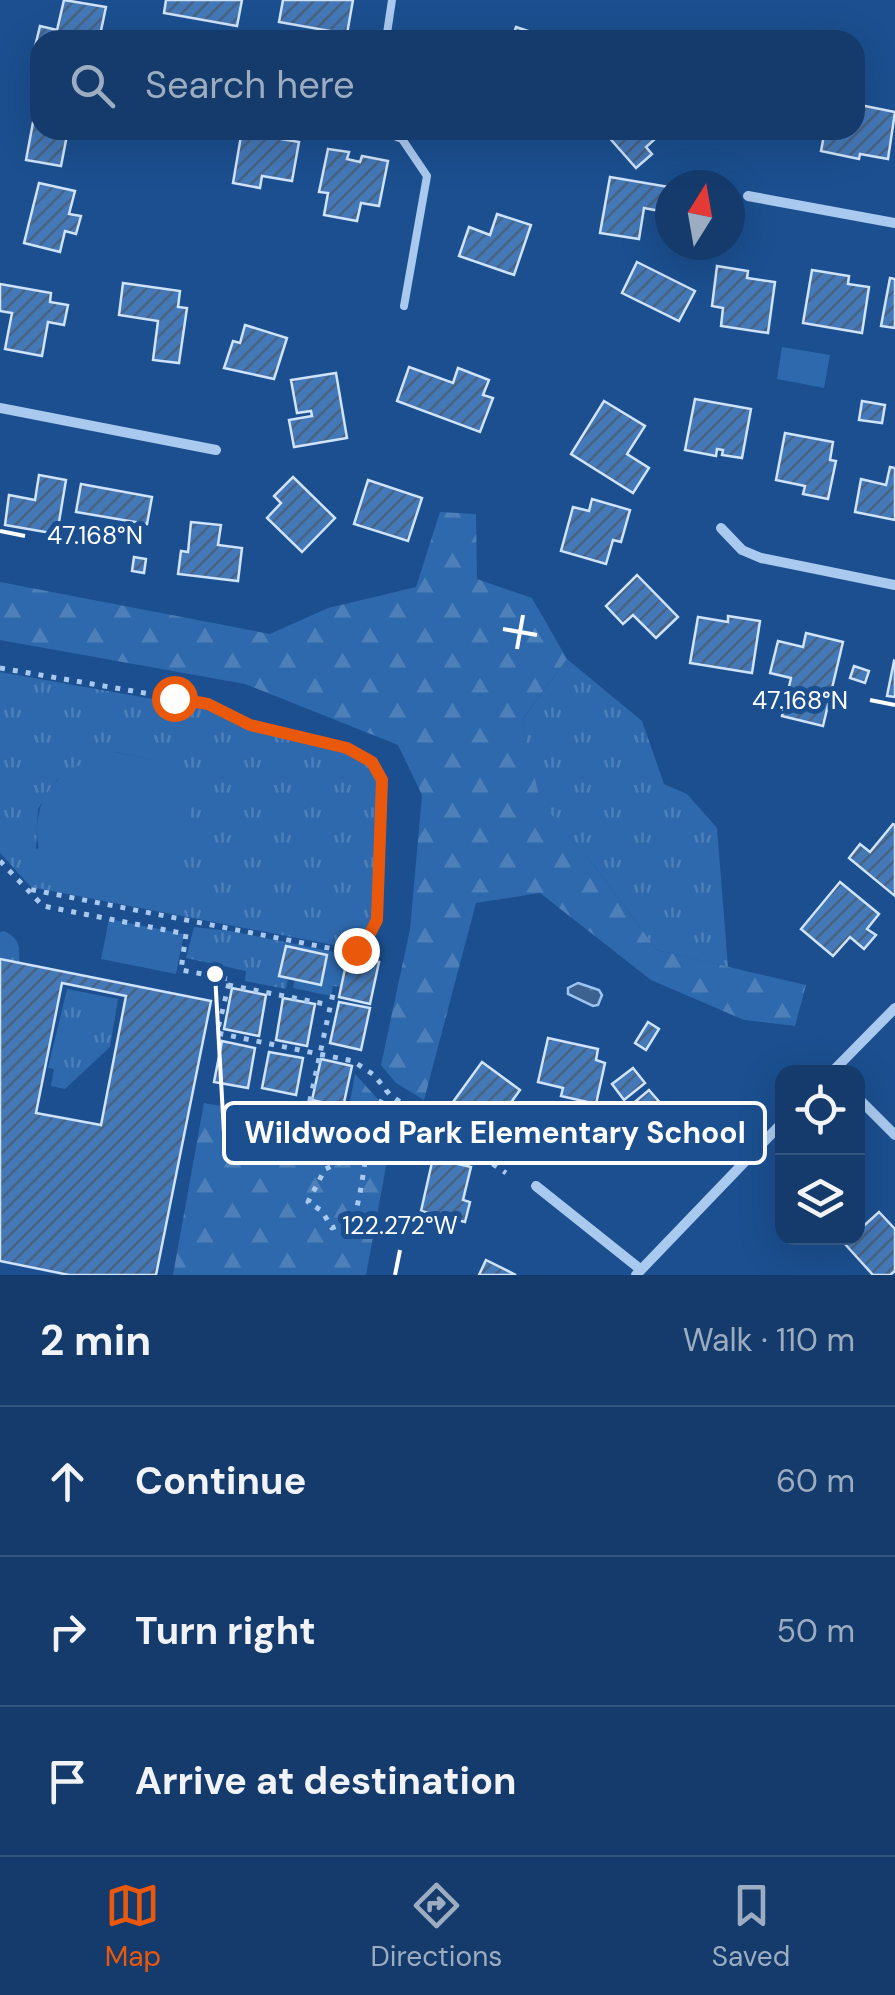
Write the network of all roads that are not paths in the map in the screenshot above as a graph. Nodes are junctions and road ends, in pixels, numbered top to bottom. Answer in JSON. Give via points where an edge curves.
{"nodes":[{"id":1,"x":392,"y":0,"type":"edge"},
{"id":2,"x":388,"y":30,"type":"edge"},
{"id":3,"x":403,"y":140,"type":"edge"},
{"id":4,"x":748,"y":196,"type":"dead end"},
{"id":5,"x":895,"y":223,"type":"edge"},
{"id":6,"x":404,"y":306,"type":"dead end"},
{"id":7,"x":0,"y":408,"type":"edge"},
{"id":8,"x":216,"y":450,"type":"dead end"},
{"id":9,"x":721,"y":528,"type":"dead end"},
{"id":10,"x":895,"y":585,"type":"edge"},
{"id":11,"x":895,"y":1008,"type":"edge"},
{"id":12,"x":839,"y":1065,"type":"edge"},
{"id":13,"x":865,"y":1105,"type":"edge"},
{"id":14,"x":775,"y":1130,"type":"edge"},
{"id":15,"x":895,"y":1135,"type":"edge"},
{"id":16,"x":536,"y":1186,"type":"dead end"},
{"id":17,"x":638,"y":1272,"type":"edge"}],
"edges":[{"from":1,"to":2,"type":"lane"},
{"from":3,"to":6,"type":"lane","via":[[427,176]]},
{"from":4,"to":5,"type":"street"},
{"from":7,"to":8,"type":"street"},
{"from":9,"to":10,"type":"street","via":[[761,558]]},
{"from":11,"to":12,"type":"street"},
{"from":13,"to":15,"type":"street"},
{"from":14,"to":17,"type":"street"},
{"from":16,"to":17,"type":"street"}]}
